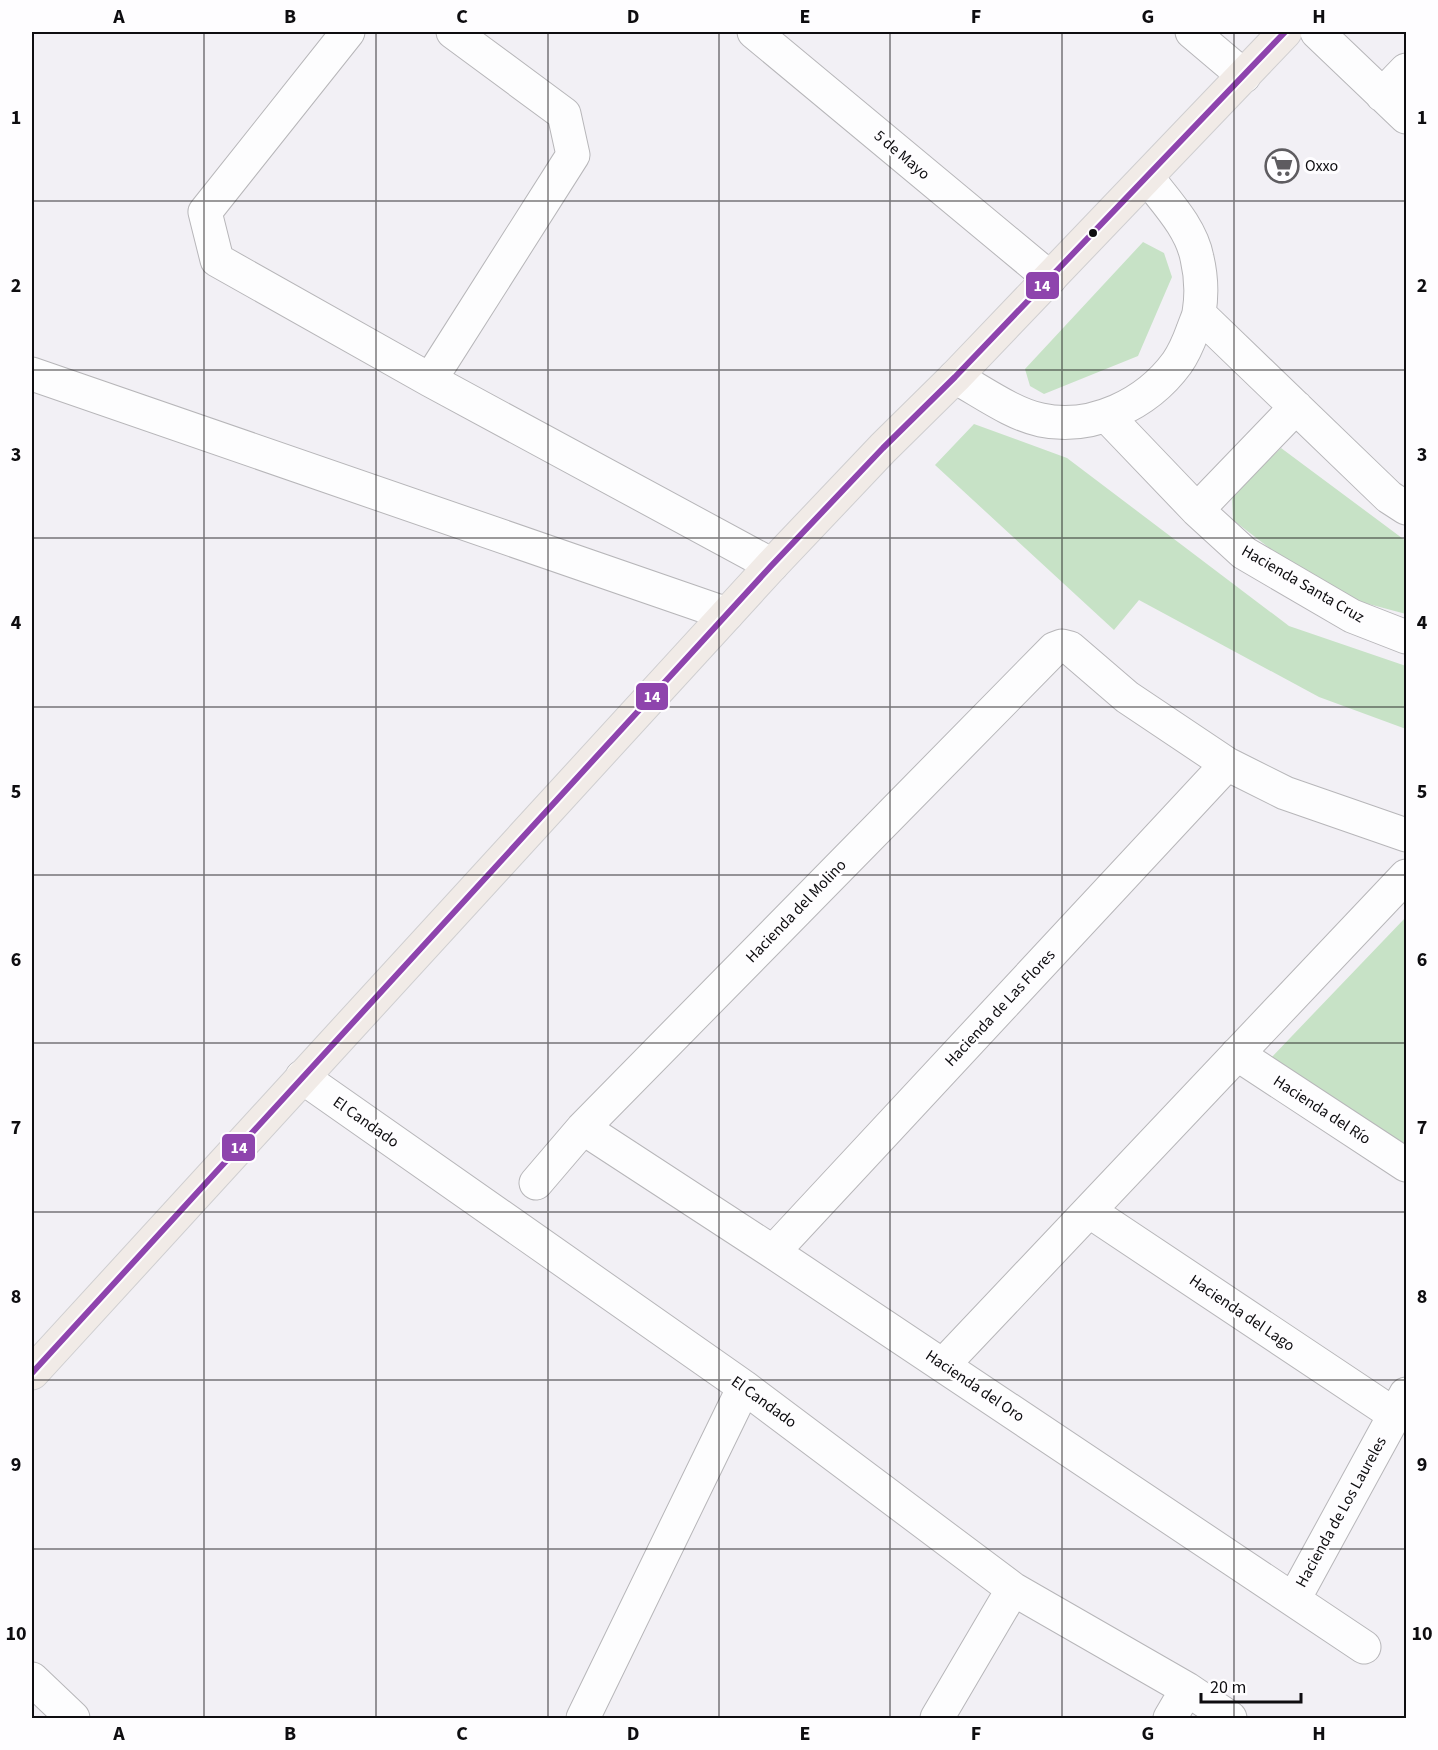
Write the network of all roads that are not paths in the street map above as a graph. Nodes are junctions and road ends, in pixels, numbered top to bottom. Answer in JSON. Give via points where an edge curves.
{"nodes":[{"id":1,"x":348,"y":32,"type":"edge"},
{"id":2,"x":453,"y":32,"type":"edge"},
{"id":3,"x":754,"y":32,"type":"edge"},
{"id":4,"x":1192,"y":32,"type":"edge"},
{"id":5,"x":1285,"y":32,"type":"edge"},
{"id":6,"x":1317,"y":32,"type":"edge"},
{"id":7,"x":1407,"y":70,"type":"edge"},
{"id":8,"x":1244,"y":76,"type":"junction"},
{"id":9,"x":1382,"y":95,"type":"junction"},
{"id":10,"x":1407,"y":117,"type":"edge"},
{"id":11,"x":1147,"y":177,"type":"junction"},
{"id":12,"x":1050,"y":278,"type":"junction"},
{"id":13,"x":1199,"y":314,"type":"junction"},
{"id":14,"x":32,"y":374,"type":"edge"},
{"id":15,"x":955,"y":377,"type":"junction"},
{"id":16,"x":430,"y":380,"type":"junction"},
{"id":17,"x":1296,"y":407,"type":"junction"},
{"id":18,"x":1107,"y":416,"type":"junction"},
{"id":19,"x":1407,"y":508,"type":"edge"},
{"id":20,"x":1197,"y":510,"type":"junction"},
{"id":21,"x":772,"y":565,"type":"junction"},
{"id":22,"x":727,"y":614,"type":"junction"},
{"id":23,"x":1407,"y":637,"type":"edge"},
{"id":24,"x":1227,"y":764,"type":"junction"},
{"id":25,"x":1407,"y":835,"type":"edge"},
{"id":26,"x":1407,"y":876,"type":"edge"},
{"id":27,"x":1237,"y":1054,"type":"junction"},
{"id":28,"x":302,"y":1077,"type":"junction"},
{"id":29,"x":583,"y":1128,"type":"junction"},
{"id":30,"x":1407,"y":1165,"type":"edge"},
{"id":31,"x":536,"y":1183,"type":"dead end"},
{"id":32,"x":1089,"y":1210,"type":"junction"},
{"id":33,"x":773,"y":1252,"type":"junction"},
{"id":34,"x":943,"y":1365,"type":"junction"},
{"id":35,"x":32,"y":1373,"type":"edge"},
{"id":36,"x":744,"y":1387,"type":"junction"},
{"id":37,"x":1401,"y":1405,"type":"edge"},
{"id":38,"x":1013,"y":1589,"type":"junction"},
{"id":39,"x":1294,"y":1599,"type":"junction"},
{"id":40,"x":1365,"y":1647,"type":"dead end"},
{"id":41,"x":32,"y":1679,"type":"edge"},
{"id":42,"x":1186,"y":1689,"type":"junction"},
{"id":43,"x":74,"y":1719,"type":"edge"},
{"id":44,"x":583,"y":1719,"type":"edge"},
{"id":45,"x":937,"y":1719,"type":"edge"},
{"id":46,"x":1170,"y":1719,"type":"edge"},
{"id":47,"x":1230,"y":1719,"type":"edge"}],
"edges":[{"from":1,"to":16,"type":"street","via":[[206,212],[216,260]]},
{"from":2,"to":16,"type":"street","via":[[564,114],[573,155]]},
{"from":3,"to":12,"type":"street","name":"5 de Mayo"},
{"from":4,"to":8,"type":"street"},
{"from":5,"to":8,"type":"main road"},
{"from":6,"to":9,"type":"street"},
{"from":7,"to":9,"type":"street"},
{"from":8,"to":11,"type":"main road"},
{"from":9,"to":10,"type":"street"},
{"from":11,"to":12,"type":"main road"},
{"from":11,"to":13,"type":"street","via":[[1189,234],[1200,277]]},
{"from":12,"to":15,"type":"main road"},
{"from":13,"to":17,"type":"street"},
{"from":13,"to":18,"type":"street","via":[[1178,362],[1146,393]]},
{"from":14,"to":22,"type":"street"},
{"from":15,"to":18,"type":"street","via":[[1020,414],[1041,420],[1086,422]]},
{"from":15,"to":21,"type":"main road"},
{"from":16,"to":21,"type":"street"},
{"from":17,"to":19,"type":"street","via":[[1389,497]]},
{"from":17,"to":20,"type":"street"},
{"from":18,"to":20,"type":"street","name":"Hacienda Santa Cruz"},
{"from":20,"to":23,"type":"street","name":"Hacienda Santa Cruz","via":[[1244,553],[1270,569],[1352,616]]},
{"from":21,"to":22,"type":"main road"},
{"from":22,"to":28,"type":"main road"},
{"from":24,"to":25,"type":"street","via":[[1285,793]]},
{"from":24,"to":29,"type":"street","name":"Hacienda del Molino","via":[[1127,697],[1070,648],[1054,649]]},
{"from":24,"to":33,"type":"street","name":"Hacienda de Las Flores"},
{"from":26,"to":27,"type":"street"},
{"from":27,"to":30,"type":"street","name":"Hacienda del Río"},
{"from":27,"to":32,"type":"street"},
{"from":28,"to":35,"type":"main road"},
{"from":28,"to":36,"type":"street","name":"El Candado"},
{"from":29,"to":31,"type":"street","name":"Hacienda del Molino"},
{"from":29,"to":33,"type":"street","name":"Hacienda del Oro"},
{"from":32,"to":34,"type":"street"},
{"from":32,"to":37,"type":"street","name":"Hacienda del Lago"},
{"from":33,"to":34,"type":"street","name":"Hacienda del Oro"},
{"from":34,"to":39,"type":"street","name":"Hacienda del Oro"},
{"from":36,"to":38,"type":"street","name":"El Candado"},
{"from":36,"to":44,"type":"street"},
{"from":37,"to":39,"type":"street","name":"Hacienda de Los Laureles"},
{"from":38,"to":42,"type":"street","name":"El Candado"},
{"from":38,"to":45,"type":"street"},
{"from":39,"to":40,"type":"street","name":"Hacienda del Oro"},
{"from":41,"to":43,"type":"street"},
{"from":42,"to":46,"type":"street"},
{"from":42,"to":47,"type":"street","name":"El Candado"}]}
